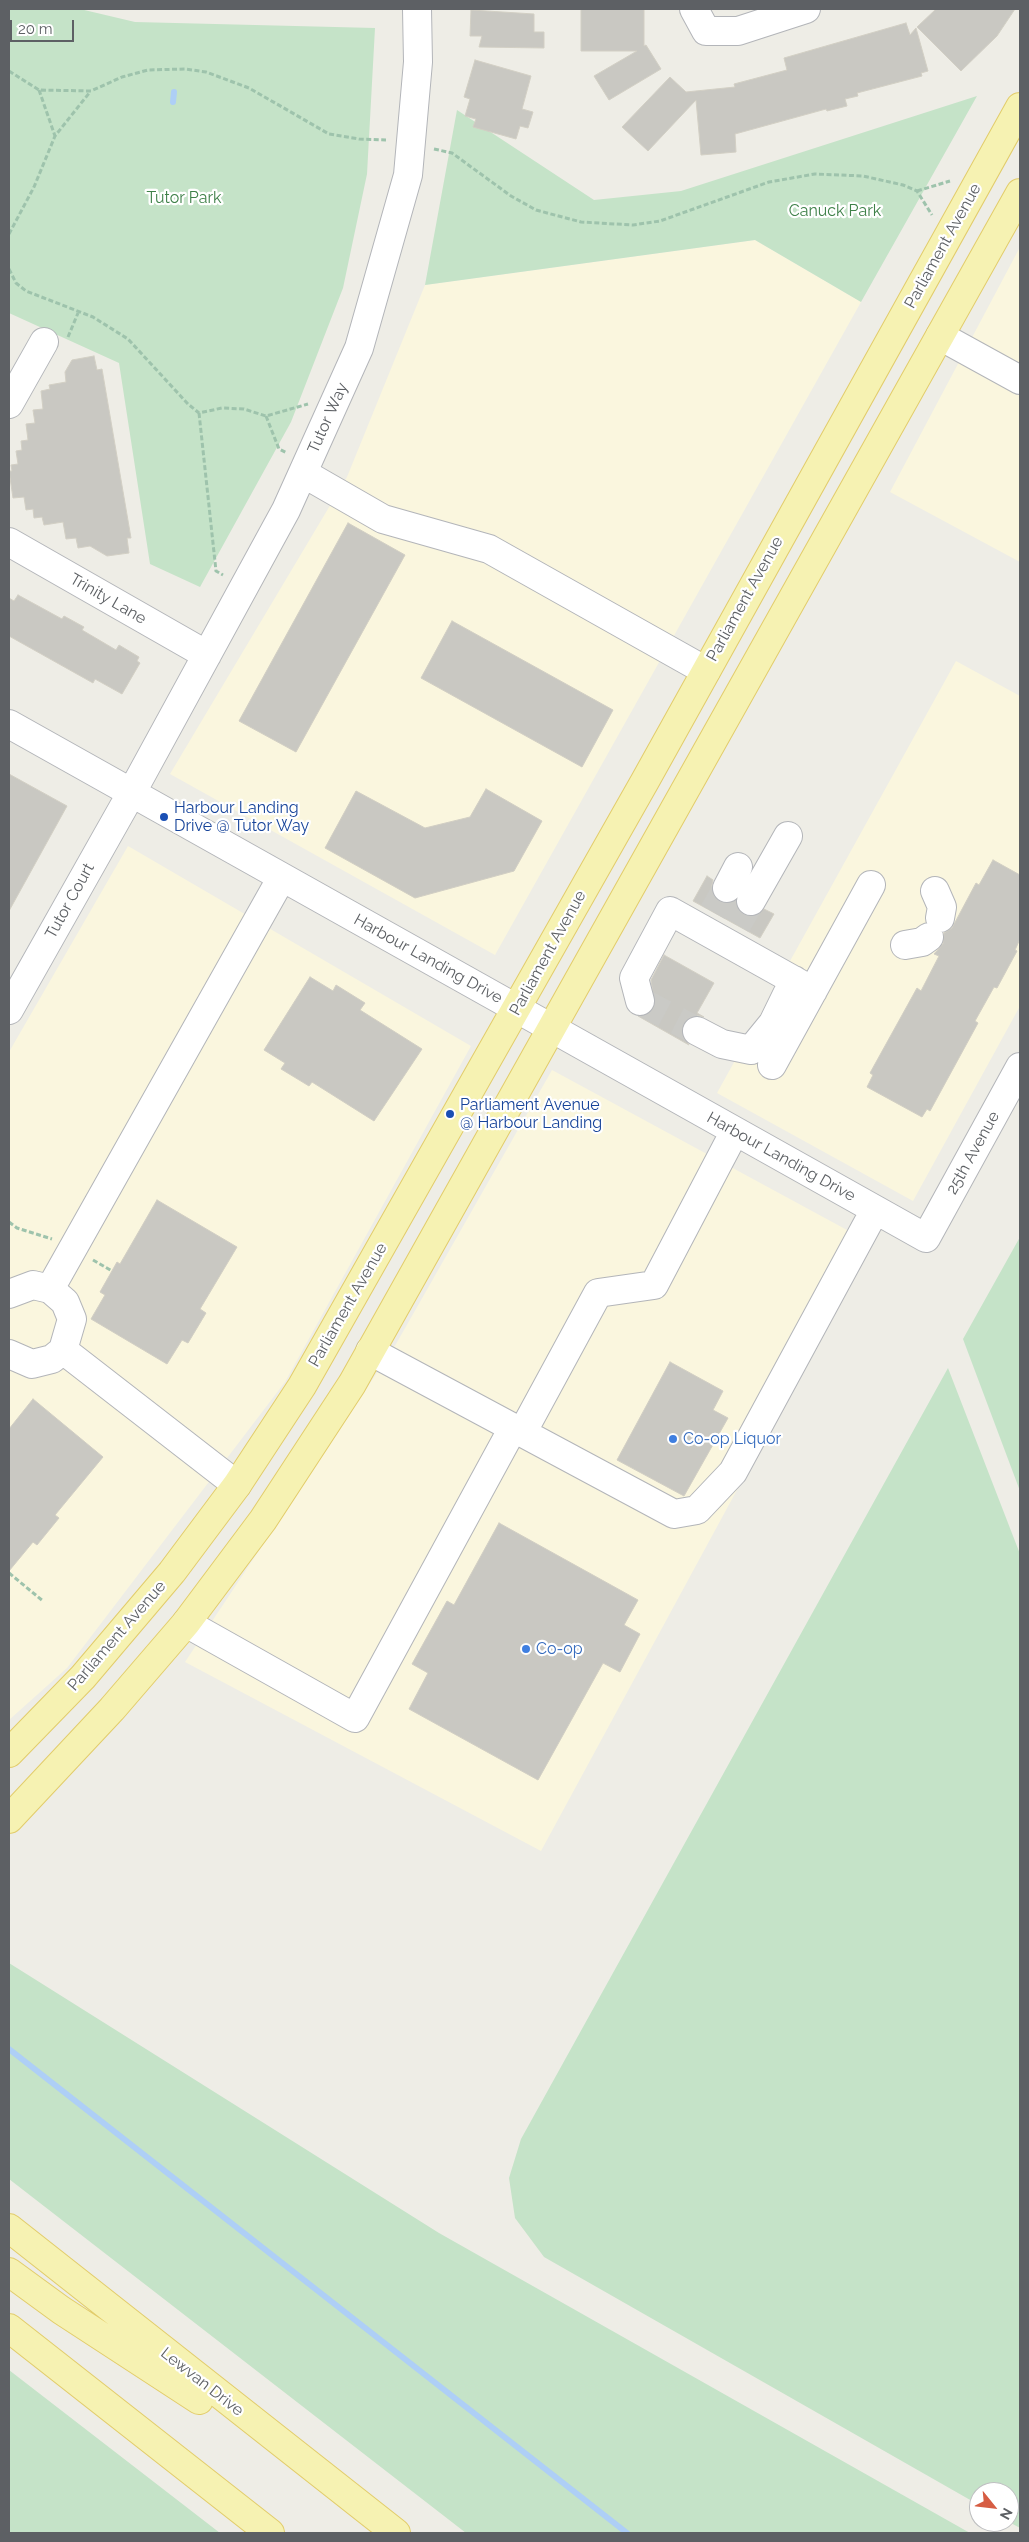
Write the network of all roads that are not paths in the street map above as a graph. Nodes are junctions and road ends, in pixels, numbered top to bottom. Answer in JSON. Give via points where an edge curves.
{"nodes":[{"id":1,"x":417,"y":9,"type":"edge"},
{"id":2,"x":694,"y":9,"type":"edge"},
{"id":3,"x":806,"y":9,"type":"edge"},
{"id":4,"x":1020,"y":107,"type":"edge"},
{"id":5,"x":1020,"y":193,"type":"edge"},
{"id":6,"x":940,"y":336,"type":"junction"},
{"id":7,"x":44,"y":342,"type":"dead end"},
{"id":8,"x":1020,"y":380,"type":"edge"},
{"id":9,"x":9,"y":404,"type":"edge"},
{"id":10,"x":305,"y":468,"type":"junction"},
{"id":11,"x":9,"y":542,"type":"edge"},
{"id":12,"x":207,"y":655,"type":"junction"},
{"id":13,"x":706,"y":671,"type":"junction"},
{"id":14,"x":9,"y":724,"type":"edge"},
{"id":15,"x":132,"y":792,"type":"junction"},
{"id":16,"x":788,"y":836,"type":"dead end"},
{"id":17,"x":282,"y":877,"type":"junction"},
{"id":18,"x":871,"y":885,"type":"dead end"},
{"id":19,"x":934,"y":891,"type":"dead end"},
{"id":20,"x":751,"y":901,"type":"tunnel mouth"},
{"id":21,"x":925,"y":933,"type":"dead end"},
{"id":22,"x":803,"y":985,"type":"junction"},
{"id":23,"x":640,"y":1001,"type":"dead end"},
{"id":24,"x":517,"y":1009,"type":"junction"},
{"id":25,"x":9,"y":1010,"type":"edge"},
{"id":26,"x":552,"y":1029,"type":"junction"},
{"id":27,"x":697,"y":1031,"type":"tunnel mouth"},
{"id":28,"x":772,"y":1065,"type":"dead end"},
{"id":29,"x":1020,"y":1067,"type":"edge"},
{"id":30,"x":735,"y":1131,"type":"junction"},
{"id":31,"x":875,"y":1210,"type":"junction"},
{"id":32,"x":926,"y":1238,"type":"joint"},
{"id":33,"x":50,"y":1289,"type":"junction"},
{"id":34,"x":10,"y":1291,"type":"edge"},
{"id":35,"x":63,"y":1350,"type":"junction"},
{"id":36,"x":370,"y":1351,"type":"junction"},
{"id":37,"x":9,"y":1354,"type":"edge"},
{"id":38,"x":518,"y":1431,"type":"junction"},
{"id":39,"x":237,"y":1485,"type":"junction"},
{"id":40,"x":186,"y":1623,"type":"junction"},
{"id":41,"x":9,"y":1752,"type":"edge"},
{"id":42,"x":9,"y":1820,"type":"edge"},
{"id":43,"x":9,"y":2228,"type":"edge"},
{"id":44,"x":9,"y":2272,"type":"edge"},
{"id":45,"x":9,"y":2328,"type":"edge"},
{"id":46,"x":359,"y":2504,"type":"junction"},
{"id":47,"x":270,"y":2533,"type":"edge"},
{"id":48,"x":396,"y":2533,"type":"edge"}],
"edges":[{"from":1,"to":10,"type":"street","name":"Tutor Way","via":[[418,62],[408,175],[359,348]]},
{"from":2,"to":3,"type":"street","via":[[706,31],[738,31]]},
{"from":4,"to":13,"type":"main road","name":"Parliament Avenue"},
{"from":5,"to":6,"type":"main road"},
{"from":6,"to":8,"type":"street"},
{"from":6,"to":26,"type":"main road"},
{"from":7,"to":9,"type":"street"},
{"from":10,"to":12,"type":"street","name":"Tutor Way","via":[[286,510]]},
{"from":10,"to":13,"type":"street","via":[[382,519],[489,549]]},
{"from":11,"to":12,"type":"street","name":"Trinity Lane"},
{"from":12,"to":15,"type":"street","name":"Tutor Way"},
{"from":13,"to":24,"type":"main road","name":"Parliament Avenue"},
{"from":14,"to":15,"type":"street","name":"Harbour Landing Drive"},
{"from":15,"to":17,"type":"street","name":"Harbour Landing Drive"},
{"from":15,"to":25,"type":"street","name":"Tutor Court"},
{"from":16,"to":20,"type":"street"},
{"from":17,"to":24,"type":"street","name":"Harbour Landing Drive"},
{"from":17,"to":33,"type":"street"},
{"from":18,"to":22,"type":"street"},
{"from":19,"to":21,"type":"street","via":[[942,907]]},
{"from":22,"to":23,"type":"street","via":[[732,934],[708,921],[670,912],[634,978]]},
{"from":22,"to":27,"type":"street","via":[[751,1050],[722,1044]]},
{"from":22,"to":28,"type":"street"},
{"from":24,"to":26,"type":"street","name":"Harbour Landing Drive"},
{"from":24,"to":39,"type":"main road","name":"Parliament Avenue","via":[[302,1386]]},
{"from":26,"to":30,"type":"street","name":"Harbour Landing Drive"},
{"from":26,"to":36,"type":"main road"},
{"from":29,"to":32,"type":"street","name":"25th Avenue"},
{"from":30,"to":31,"type":"street","name":"Harbour Landing Drive"},
{"from":30,"to":38,"type":"street","via":[[654,1285],[598,1293]]},
{"from":31,"to":32,"type":"street","name":"Harbour Landing Drive"},
{"from":31,"to":38,"type":"street","via":[[733,1472],[697,1510],[674,1514]]},
{"from":33,"to":34,"type":"street","via":[[33,1285]]},
{"from":33,"to":35,"type":"street","via":[[65,1302],[72,1319]]},
{"from":35,"to":37,"type":"street","via":[[52,1359],[32,1364]]},
{"from":35,"to":39,"type":"street"},
{"from":36,"to":38,"type":"street"},
{"from":36,"to":40,"type":"main road","via":[[263,1520]]},
{"from":38,"to":40,"type":"street","via":[[355,1718]]},
{"from":39,"to":41,"type":"main road","name":"Parliament Avenue","via":[[172,1572],[83,1677]]},
{"from":40,"to":42,"type":"main road"},
{"from":43,"to":46,"type":"main road","name":"Lewvan Drive"},
{"from":44,"to":46,"type":"main road","via":[[61,2310]]},
{"from":45,"to":47,"type":"main road"},
{"from":46,"to":48,"type":"main road","name":"Lewvan Drive"}]}
